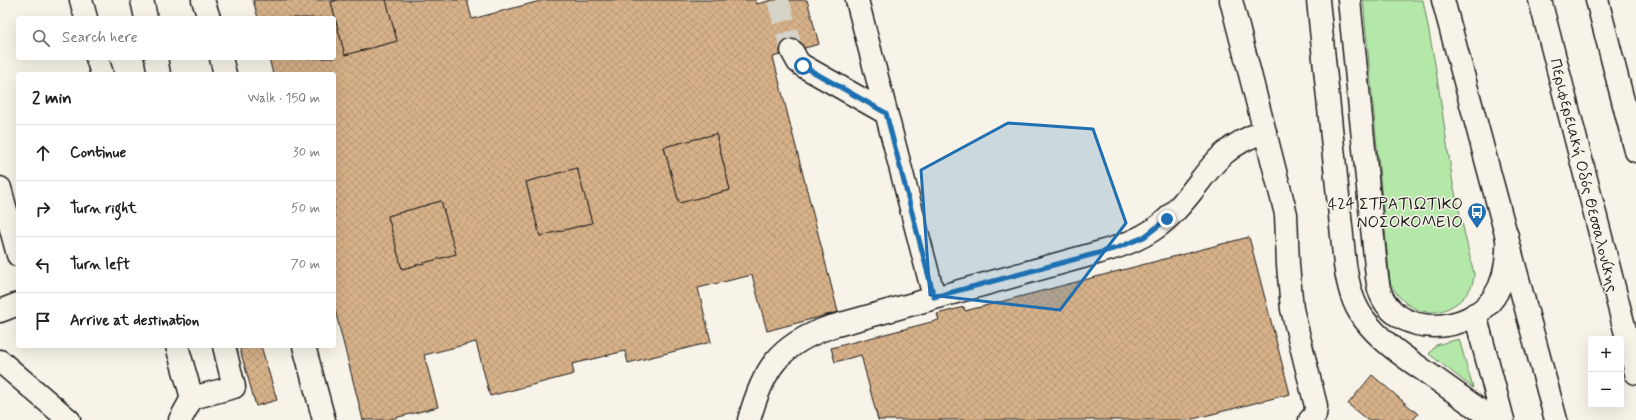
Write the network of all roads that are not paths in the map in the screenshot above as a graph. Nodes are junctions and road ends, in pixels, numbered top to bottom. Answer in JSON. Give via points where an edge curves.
{"nodes":[{"id":1,"x":81,"y":0,"type":"edge"},
{"id":2,"x":142,"y":0,"type":"edge"},
{"id":3,"x":203,"y":0,"type":"edge"},
{"id":4,"x":857,"y":0,"type":"edge"},
{"id":5,"x":1231,"y":0,"type":"edge"},
{"id":6,"x":1318,"y":0,"type":"edge"},
{"id":7,"x":1349,"y":0,"type":"edge"},
{"id":8,"x":1443,"y":0,"type":"edge"},
{"id":9,"x":1457,"y":0,"type":"edge"},
{"id":10,"x":1540,"y":0,"type":"edge"},
{"id":11,"x":1597,"y":0,"type":"edge"},
{"id":12,"x":85,"y":16,"type":"edge"},
{"id":13,"x":146,"y":16,"type":"edge"},
{"id":14,"x":208,"y":16,"type":"edge"},
{"id":15,"x":792,"y":51,"type":"tunnel mouth"},
{"id":16,"x":98,"y":60,"type":"edge"},
{"id":17,"x":156,"y":60,"type":"edge"},
{"id":18,"x":222,"y":60,"type":"edge"},
{"id":19,"x":101,"y":72,"type":"edge"},
{"id":20,"x":159,"y":72,"type":"edge"},
{"id":21,"x":225,"y":72,"type":"edge"},
{"id":22,"x":1620,"y":87,"type":"junction"},
{"id":23,"x":1636,"y":108,"type":"edge"},
{"id":24,"x":886,"y":113,"type":"junction"},
{"id":25,"x":1264,"y":132,"type":"junction"},
{"id":26,"x":1636,"y":151,"type":"edge"},
{"id":27,"x":1493,"y":185,"type":"junction"},
{"id":28,"x":0,"y":188,"type":"edge"},
{"id":29,"x":1507,"y":236,"type":"junction"},
{"id":30,"x":16,"y":248,"type":"edge"},
{"id":31,"x":934,"y":297,"type":"junction"},
{"id":32,"x":16,"y":305,"type":"edge"},
{"id":33,"x":0,"y":311,"type":"edge"},
{"id":34,"x":1476,"y":314,"type":"junction"},
{"id":35,"x":178,"y":348,"type":"edge"},
{"id":36,"x":224,"y":348,"type":"edge"},
{"id":37,"x":305,"y":348,"type":"edge"},
{"id":38,"x":0,"y":361,"type":"edge"},
{"id":39,"x":1636,"y":374,"type":"edge"},
{"id":40,"x":192,"y":398,"type":"junction"},
{"id":41,"x":69,"y":420,"type":"edge"},
{"id":42,"x":180,"y":420,"type":"edge"},
{"id":43,"x":324,"y":420,"type":"edge"},
{"id":44,"x":749,"y":420,"type":"edge"},
{"id":45,"x":1310,"y":420,"type":"edge"},
{"id":46,"x":1493,"y":420,"type":"edge"},
{"id":47,"x":1504,"y":420,"type":"edge"},
{"id":48,"x":1556,"y":420,"type":"edge"}],
"edges":[{"from":1,"to":12,"type":"main road"},
{"from":2,"to":13,"type":"main road"},
{"from":3,"to":14,"type":"main road"},
{"from":4,"to":24,"type":"main road"},
{"from":5,"to":25,"type":"main road"},
{"from":6,"to":46,"type":"main road","via":[[1345,265],[1352,298],[1379,336]]},
{"from":7,"to":34,"type":"main road","via":[[1380,292],[1393,311],[1415,323],[1449,325]]},
{"from":8,"to":27,"type":"main road"},
{"from":9,"to":27,"type":"main road","via":[[1487,127]]},
{"from":10,"to":39,"type":"main road","name":"Περιφερειακή Οδός Θεσσαλονίκης"},
{"from":11,"to":22,"type":"main road"},
{"from":15,"to":24,"type":"main road","via":[[803,66]]},
{"from":16,"to":19,"type":"main road"},
{"from":17,"to":20,"type":"main road"},
{"from":18,"to":21,"type":"main road"},
{"from":22,"to":23,"type":"main road"},
{"from":22,"to":26,"type":"main road"},
{"from":24,"to":31,"type":"main road"},
{"from":25,"to":31,"type":"main road","via":[[1246,139],[1222,155],[1176,210],[1144,237],[1097,254]]},
{"from":25,"to":45,"type":"main road","via":[[1286,214],[1292,309],[1316,404],[1316,413]]},
{"from":27,"to":29,"type":"main road"},
{"from":28,"to":30,"type":"main road"},
{"from":29,"to":34,"type":"main road","via":[[1505,272],[1493,298]]},
{"from":29,"to":48,"type":"main road"},
{"from":31,"to":44,"type":"main road","via":[[830,327],[798,342],[779,358],[766,374]]},
{"from":32,"to":33,"type":"main road"},
{"from":34,"to":47,"type":"main road"},
{"from":35,"to":40,"type":"main road"},
{"from":36,"to":40,"type":"main road","via":[[234,387]]},
{"from":37,"to":43,"type":"main road"},
{"from":38,"to":41,"type":"main road"},
{"from":40,"to":42,"type":"main road"}]}
